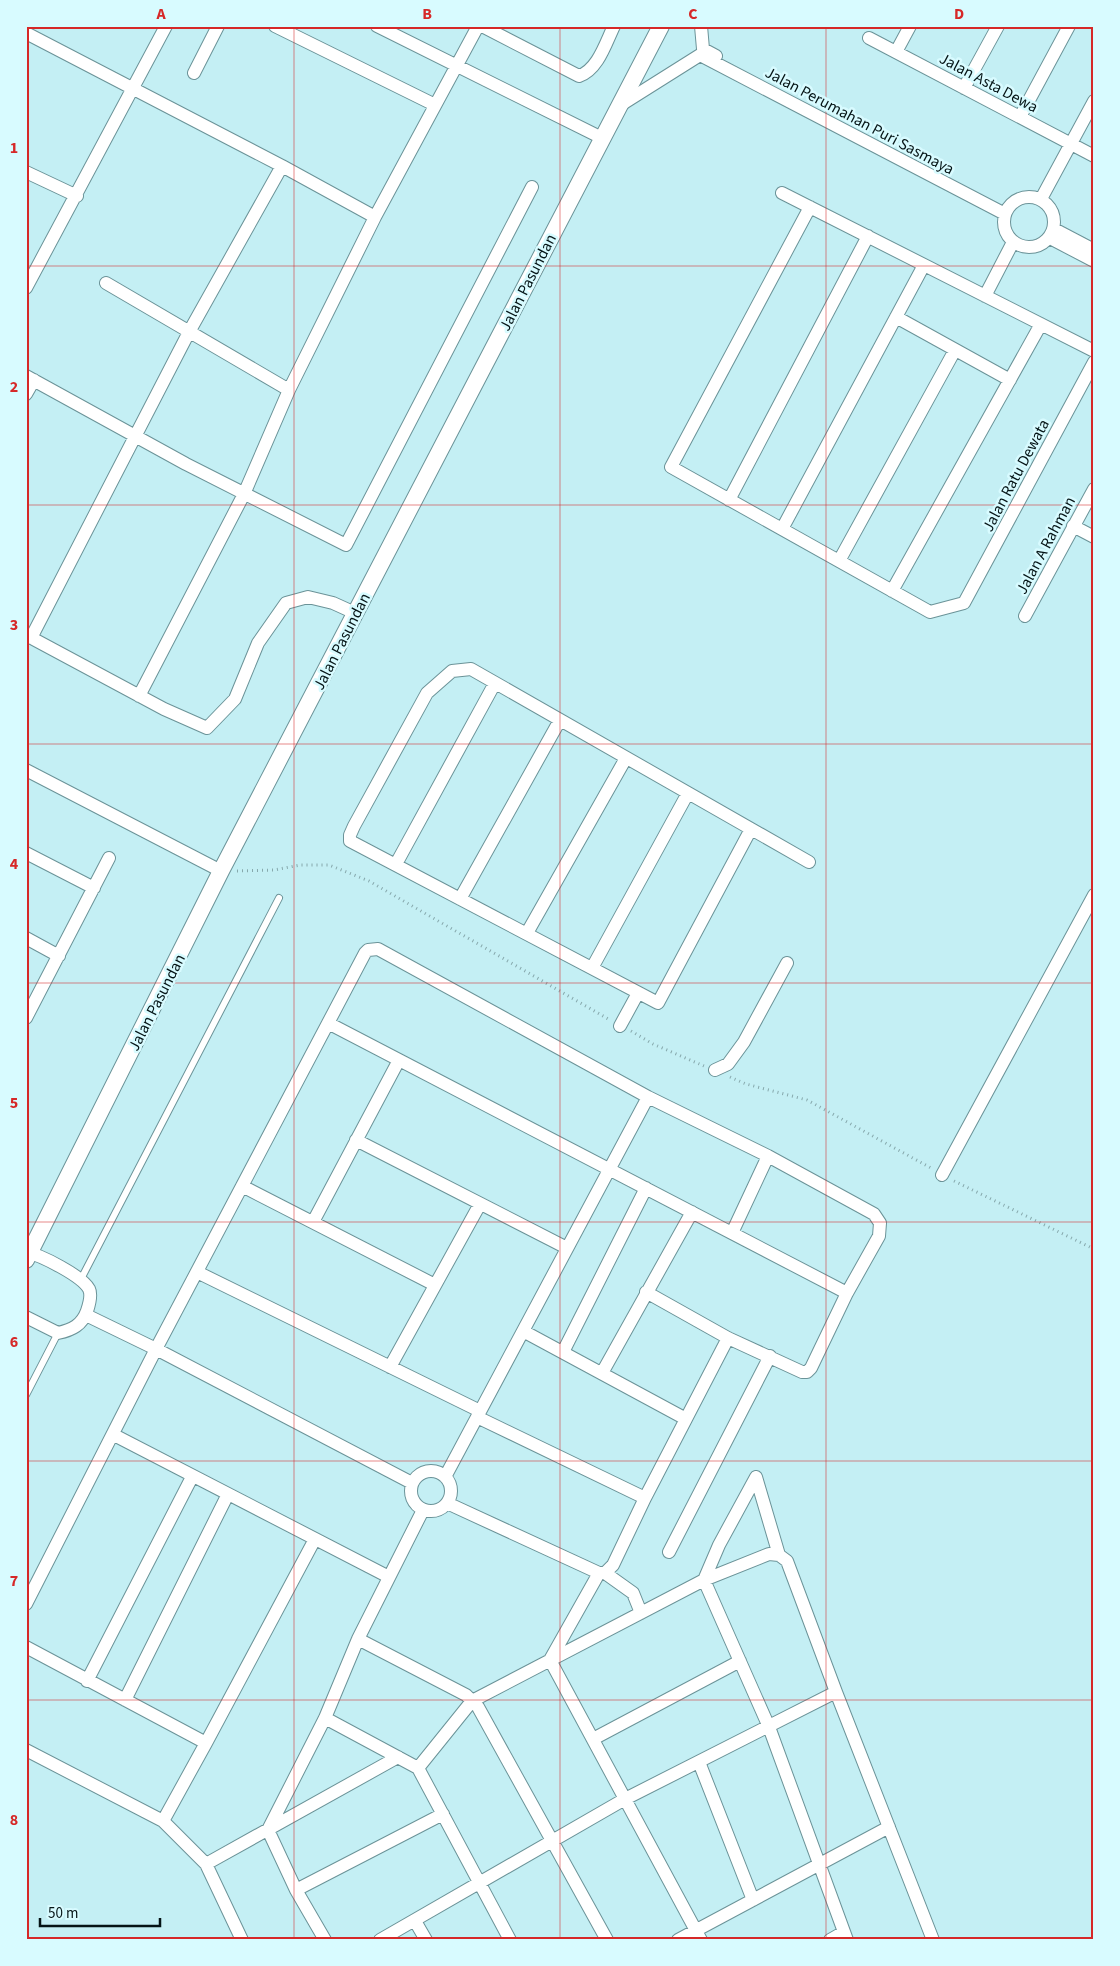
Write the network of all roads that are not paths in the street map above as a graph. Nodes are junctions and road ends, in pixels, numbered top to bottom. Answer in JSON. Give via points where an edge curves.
{"nodes":[{"id":1,"x":166,"y":26,"type":"edge"},
{"id":2,"x":218,"y":26,"type":"edge"},
{"id":3,"x":275,"y":26,"type":"edge"},
{"id":4,"x":377,"y":26,"type":"edge"},
{"id":5,"x":478,"y":26,"type":"edge"},
{"id":6,"x":482,"y":26,"type":"edge"},
{"id":7,"x":614,"y":26,"type":"edge"},
{"id":8,"x":661,"y":26,"type":"edge"},
{"id":9,"x":701,"y":26,"type":"edge"},
{"id":10,"x":910,"y":26,"type":"edge"},
{"id":11,"x":998,"y":26,"type":"edge"},
{"id":12,"x":1069,"y":26,"type":"edge"},
{"id":13,"x":26,"y":33,"type":"edge"},
{"id":14,"x":869,"y":38,"type":"dead end"},
{"id":15,"x":702,"y":52,"type":"junction"},
{"id":16,"x":896,"y":52,"type":"junction"},
{"id":17,"x":456,"y":66,"type":"junction"},
{"id":18,"x":194,"y":73,"type":"dead end"},
{"id":19,"x":964,"y":88,"type":"junction"},
{"id":20,"x":132,"y":89,"type":"junction"},
{"id":21,"x":1094,"y":101,"type":"edge"},
{"id":22,"x":435,"y":106,"type":"junction"},
{"id":23,"x":618,"y":106,"type":"junction"},
{"id":24,"x":1020,"y":117,"type":"junction"},
{"id":25,"x":602,"y":138,"type":"junction"},
{"id":26,"x":1071,"y":144,"type":"junction"},
{"id":27,"x":1094,"y":156,"type":"edge"},
{"id":28,"x":282,"y":166,"type":"junction"},
{"id":29,"x":26,"y":172,"type":"edge"},
{"id":30,"x":532,"y":187,"type":"dead end"},
{"id":31,"x":782,"y":193,"type":"dead end"},
{"id":32,"x":77,"y":196,"type":"junction"},
{"id":33,"x":1041,"y":199,"type":"junction"},
{"id":34,"x":810,"y":207,"type":"junction"},
{"id":35,"x":1006,"y":212,"type":"junction"},
{"id":36,"x":375,"y":217,"type":"junction"},
{"id":37,"x":1052,"y":234,"type":"junction"},
{"id":38,"x":868,"y":236,"type":"junction"},
{"id":39,"x":1013,"y":242,"type":"junction"},
{"id":40,"x":1094,"y":250,"type":"edge"},
{"id":41,"x":1094,"y":261,"type":"edge"},
{"id":42,"x":924,"y":265,"type":"junction"},
{"id":43,"x":106,"y":284,"type":"dead end"},
{"id":44,"x":26,"y":288,"type":"edge"},
{"id":45,"x":985,"y":296,"type":"junction"},
{"id":46,"x":896,"y":317,"type":"junction"},
{"id":47,"x":1041,"y":324,"type":"junction"},
{"id":48,"x":189,"y":332,"type":"junction"},
{"id":49,"x":955,"y":350,"type":"junction"},
{"id":50,"x":1094,"y":351,"type":"edge"},
{"id":51,"x":1094,"y":362,"type":"edge"},
{"id":52,"x":30,"y":378,"type":"edge"},
{"id":53,"x":1010,"y":380,"type":"junction"},
{"id":54,"x":289,"y":390,"type":"junction"},
{"id":55,"x":26,"y":394,"type":"edge"},
{"id":56,"x":135,"y":436,"type":"junction"},
{"id":57,"x":1094,"y":489,"type":"edge"},
{"id":58,"x":244,"y":494,"type":"junction"},
{"id":59,"x":729,"y":500,"type":"junction"},
{"id":60,"x":1073,"y":526,"type":"junction"},
{"id":61,"x":782,"y":529,"type":"junction"},
{"id":62,"x":1094,"y":537,"type":"edge"},
{"id":63,"x":839,"y":561,"type":"junction"},
{"id":64,"x":892,"y":591,"type":"junction"},
{"id":65,"x":356,"y":612,"type":"junction"},
{"id":66,"x":1025,"y":616,"type":"dead end"},
{"id":67,"x":28,"y":636,"type":"edge"},
{"id":68,"x":495,"y":683,"type":"junction"},
{"id":69,"x":139,"y":696,"type":"junction"},
{"id":70,"x":560,"y":720,"type":"junction"},
{"id":71,"x":626,"y":758,"type":"junction"},
{"id":72,"x":26,"y":770,"type":"edge"},
{"id":73,"x":688,"y":793,"type":"junction"},
{"id":74,"x":751,"y":829,"type":"junction"},
{"id":75,"x":26,"y":853,"type":"edge"},
{"id":76,"x":109,"y":858,"type":"dead end"},
{"id":77,"x":809,"y":862,"type":"dead end"},
{"id":78,"x":396,"y":864,"type":"junction"},
{"id":79,"x":221,"y":871,"type":"junction"},
{"id":80,"x":94,"y":888,"type":"junction"},
{"id":81,"x":1094,"y":895,"type":"edge"},
{"id":82,"x":279,"y":898,"type":"dead end"},
{"id":83,"x":460,"y":899,"type":"junction"},
{"id":84,"x":526,"y":934,"type":"junction"},
{"id":85,"x":26,"y":938,"type":"edge"},
{"id":86,"x":59,"y":956,"type":"junction"},
{"id":87,"x":787,"y":963,"type":"dead end"},
{"id":88,"x":592,"y":968,"type":"junction"},
{"id":89,"x":638,"y":993,"type":"junction"},
{"id":90,"x":26,"y":1018,"type":"edge"},
{"id":91,"x":328,"y":1023,"type":"junction"},
{"id":92,"x":620,"y":1026,"type":"road end"},
{"id":93,"x":398,"y":1060,"type":"junction"},
{"id":94,"x":715,"y":1070,"type":"road end"},
{"id":95,"x":648,"y":1097,"type":"junction"},
{"id":96,"x":356,"y":1140,"type":"junction"},
{"id":97,"x":768,"y":1156,"type":"junction"},
{"id":98,"x":609,"y":1169,"type":"junction"},
{"id":99,"x":942,"y":1175,"type":"road end"},
{"id":100,"x":242,"y":1186,"type":"junction"},
{"id":101,"x":646,"y":1188,"type":"junction"},
{"id":102,"x":480,"y":1204,"type":"junction"},
{"id":103,"x":692,"y":1212,"type":"junction"},
{"id":104,"x":313,"y":1222,"type":"junction"},
{"id":105,"x":732,"y":1233,"type":"junction"},
{"id":106,"x":567,"y":1248,"type":"junction"},
{"id":107,"x":28,"y":1255,"type":"edge"},
{"id":108,"x":196,"y":1272,"type":"junction"},
{"id":109,"x":81,"y":1279,"type":"junction"},
{"id":110,"x":435,"y":1284,"type":"junction"},
{"id":111,"x":646,"y":1292,"type":"junction"},
{"id":112,"x":847,"y":1293,"type":"junction"},
{"id":113,"x":86,"y":1316,"type":"junction"},
{"id":114,"x":26,"y":1317,"type":"edge"},
{"id":115,"x":523,"y":1331,"type":"junction"},
{"id":116,"x":58,"y":1333,"type":"junction"},
{"id":117,"x":728,"y":1338,"type":"junction"},
{"id":118,"x":156,"y":1348,"type":"junction"},
{"id":119,"x":562,"y":1352,"type":"junction"},
{"id":120,"x":770,"y":1356,"type":"junction"},
{"id":121,"x":390,"y":1367,"type":"junction"},
{"id":122,"x":602,"y":1373,"type":"junction"},
{"id":123,"x":26,"y":1395,"type":"edge"},
{"id":124,"x":478,"y":1414,"type":"junction"},
{"id":125,"x":686,"y":1419,"type":"junction"},
{"id":126,"x":114,"y":1435,"type":"junction"},
{"id":127,"x":192,"y":1476,"type":"junction"},
{"id":128,"x":445,"y":1477,"type":"junction"},
{"id":129,"x":412,"y":1483,"type":"junction"},
{"id":130,"x":228,"y":1494,"type":"junction"},
{"id":131,"x":645,"y":1498,"type":"junction"},
{"id":132,"x":447,"y":1504,"type":"junction"},
{"id":133,"x":422,"y":1510,"type":"junction"},
{"id":134,"x":315,"y":1539,"type":"junction"},
{"id":135,"x":669,"y":1552,"type":"dead end"},
{"id":136,"x":779,"y":1555,"type":"junction"},
{"id":137,"x":602,"y":1573,"type":"junction"},
{"id":138,"x":389,"y":1577,"type":"junction"},
{"id":139,"x":704,"y":1580,"type":"junction"},
{"id":140,"x":26,"y":1604,"type":"edge"},
{"id":141,"x":641,"y":1613,"type":"junction"},
{"id":142,"x":358,"y":1639,"type":"junction"},
{"id":143,"x":26,"y":1647,"type":"edge"},
{"id":144,"x":550,"y":1660,"type":"junction"},
{"id":145,"x":740,"y":1661,"type":"junction"},
{"id":146,"x":87,"y":1681,"type":"junction"},
{"id":147,"x":836,"y":1692,"type":"junction"},
{"id":148,"x":125,"y":1700,"type":"junction"},
{"id":149,"x":472,"y":1701,"type":"junction"},
{"id":150,"x":325,"y":1718,"type":"junction"},
{"id":151,"x":768,"y":1727,"type":"junction"},
{"id":152,"x":593,"y":1739,"type":"junction"},
{"id":153,"x":206,"y":1743,"type":"junction"},
{"id":154,"x":26,"y":1750,"type":"edge"},
{"id":155,"x":398,"y":1756,"type":"junction"},
{"id":156,"x":700,"y":1762,"type":"junction"},
{"id":157,"x":418,"y":1768,"type":"junction"},
{"id":158,"x":625,"y":1799,"type":"junction"},
{"id":159,"x":443,"y":1814,"type":"junction"},
{"id":160,"x":163,"y":1821,"type":"junction"},
{"id":161,"x":889,"y":1827,"type":"junction"},
{"id":162,"x":268,"y":1830,"type":"junction"},
{"id":163,"x":550,"y":1841,"type":"junction"},
{"id":164,"x":206,"y":1864,"type":"junction"},
{"id":165,"x":819,"y":1864,"type":"junction"},
{"id":166,"x":479,"y":1882,"type":"junction"},
{"id":167,"x":296,"y":1890,"type":"junction"},
{"id":168,"x":753,"y":1900,"type":"junction"},
{"id":169,"x":415,"y":1921,"type":"junction"},
{"id":170,"x":698,"y":1935,"type":"edge"},
{"id":171,"x":846,"y":1936,"type":"edge"},
{"id":172,"x":242,"y":1940,"type":"edge"},
{"id":173,"x":325,"y":1940,"type":"edge"},
{"id":174,"x":380,"y":1940,"type":"edge"},
{"id":175,"x":426,"y":1940,"type":"edge"},
{"id":176,"x":510,"y":1940,"type":"edge"},
{"id":177,"x":607,"y":1940,"type":"edge"},
{"id":178,"x":678,"y":1940,"type":"edge"},
{"id":179,"x":830,"y":1940,"type":"edge"},
{"id":180,"x":933,"y":1940,"type":"edge"}],
"edges":[{"from":1,"to":20,"type":"street"},
{"from":2,"to":18,"type":"street"},
{"from":3,"to":22,"type":"street"},
{"from":4,"to":17,"type":"street"},
{"from":5,"to":17,"type":"street"},
{"from":6,"to":7,"type":"street","via":[[579,76],[593,66]]},
{"from":8,"to":23,"type":"street","name":"Jalan Pasundan"},
{"from":9,"to":15,"type":"street"},
{"from":10,"to":16,"type":"street"},
{"from":11,"to":19,"type":"street"},
{"from":12,"to":24,"type":"street"},
{"from":13,"to":20,"type":"street"},
{"from":14,"to":16,"type":"street","name":"Jalan Asta Dewa"},
{"from":15,"to":23,"type":"street"},
{"from":15,"to":35,"type":"street","name":"Jalan Perumahan Puri Sasmaya"},
{"from":16,"to":19,"type":"street","name":"Jalan Asta Dewa"},
{"from":17,"to":22,"type":"street"},
{"from":17,"to":25,"type":"street"},
{"from":19,"to":24,"type":"street","name":"Jalan Asta Dewa"},
{"from":20,"to":28,"type":"street"},
{"from":20,"to":32,"type":"street"},
{"from":21,"to":26,"type":"street"},
{"from":22,"to":36,"type":"street"},
{"from":23,"to":25,"type":"street","name":"Jalan Pasundan"},
{"from":24,"to":26,"type":"street","name":"Jalan Asta Dewa"},
{"from":25,"to":65,"type":"street","name":"Jalan Pasundan"},
{"from":26,"to":27,"type":"street","name":"Jalan Asta Dewa"},
{"from":26,"to":33,"type":"street"},
{"from":28,"to":36,"type":"street"},
{"from":28,"to":48,"type":"street"},
{"from":29,"to":32,"type":"street"},
{"from":30,"to":58,"type":"street","via":[[346,545]]},
{"from":31,"to":34,"type":"street"},
{"from":32,"to":44,"type":"street"},
{"from":33,"to":35,"type":"street","via":[[1029,196],[1016,200]]},
{"from":33,"to":37,"type":"street","via":[[1055,218]]},
{"from":34,"to":38,"type":"street"},
{"from":34,"to":59,"type":"street","via":[[671,467]]},
{"from":35,"to":39,"type":"street","via":[[1004,224]]},
{"from":36,"to":54,"type":"street"},
{"from":37,"to":39,"type":"street","via":[[1032,248]]},
{"from":37,"to":40,"type":"street"},
{"from":37,"to":41,"type":"street"},
{"from":38,"to":42,"type":"street"},
{"from":38,"to":59,"type":"street"},
{"from":39,"to":45,"type":"street"},
{"from":42,"to":45,"type":"street"},
{"from":42,"to":46,"type":"street"},
{"from":43,"to":48,"type":"street"},
{"from":45,"to":47,"type":"street"},
{"from":46,"to":49,"type":"street"},
{"from":46,"to":61,"type":"street"},
{"from":47,"to":50,"type":"street"},
{"from":47,"to":53,"type":"street"},
{"from":48,"to":54,"type":"street"},
{"from":48,"to":56,"type":"street"},
{"from":49,"to":53,"type":"street"},
{"from":49,"to":63,"type":"street"},
{"from":51,"to":64,"type":"street","name":"Jalan Ratu Dewata","via":[[964,602],[930,612]]},
{"from":52,"to":55,"type":"street"},
{"from":52,"to":56,"type":"street"},
{"from":53,"to":64,"type":"street"},
{"from":54,"to":58,"type":"street"},
{"from":56,"to":58,"type":"street"},
{"from":56,"to":67,"type":"street"},
{"from":57,"to":60,"type":"street","name":"Jalan A Rahman"},
{"from":58,"to":69,"type":"street"},
{"from":59,"to":61,"type":"street"},
{"from":60,"to":62,"type":"street"},
{"from":60,"to":66,"type":"street","name":"Jalan A Rahman"},
{"from":61,"to":63,"type":"street"},
{"from":63,"to":64,"type":"street"},
{"from":65,"to":69,"type":"street","via":[[308,597],[286,603],[258,644],[235,699],[207,728]]},
{"from":65,"to":79,"type":"street","name":"Jalan Pasundan"},
{"from":67,"to":69,"type":"street"},
{"from":68,"to":70,"type":"street"},
{"from":68,"to":78,"type":"street"},
{"from":68,"to":78,"type":"street","via":[[471,668],[452,671],[427,693],[354,826],[350,841]]},
{"from":70,"to":71,"type":"street"},
{"from":70,"to":83,"type":"street"},
{"from":71,"to":73,"type":"street"},
{"from":71,"to":84,"type":"street"},
{"from":72,"to":79,"type":"street"},
{"from":73,"to":74,"type":"street"},
{"from":73,"to":88,"type":"street"},
{"from":74,"to":77,"type":"street"},
{"from":74,"to":89,"type":"street","via":[[658,1003]]},
{"from":75,"to":80,"type":"street"},
{"from":76,"to":80,"type":"street"},
{"from":78,"to":83,"type":"street"},
{"from":79,"to":107,"type":"street","name":"Jalan Pasundan"},
{"from":80,"to":86,"type":"street"},
{"from":81,"to":99,"type":"street"},
{"from":82,"to":109,"type":"lane"},
{"from":83,"to":84,"type":"street"},
{"from":84,"to":88,"type":"street"},
{"from":85,"to":86,"type":"street"},
{"from":86,"to":90,"type":"street"},
{"from":87,"to":94,"type":"street","via":[[744,1042],[728,1064]]},
{"from":88,"to":89,"type":"street"},
{"from":89,"to":92,"type":"street"},
{"from":91,"to":93,"type":"street"},
{"from":91,"to":95,"type":"street","via":[[365,953],[378,948]]},
{"from":91,"to":100,"type":"street"},
{"from":93,"to":96,"type":"street"},
{"from":93,"to":98,"type":"street"},
{"from":95,"to":97,"type":"street"},
{"from":95,"to":98,"type":"street"},
{"from":96,"to":102,"type":"street"},
{"from":96,"to":104,"type":"street"},
{"from":97,"to":105,"type":"street"},
{"from":97,"to":112,"type":"street","via":[[878,1218],[879,1236]]},
{"from":98,"to":101,"type":"street"},
{"from":98,"to":106,"type":"street"},
{"from":100,"to":104,"type":"street"},
{"from":100,"to":108,"type":"street"},
{"from":101,"to":103,"type":"street"},
{"from":101,"to":119,"type":"street"},
{"from":102,"to":106,"type":"street"},
{"from":102,"to":110,"type":"street"},
{"from":103,"to":105,"type":"street"},
{"from":103,"to":111,"type":"street"},
{"from":104,"to":110,"type":"street"},
{"from":105,"to":112,"type":"street"},
{"from":106,"to":115,"type":"street"},
{"from":107,"to":109,"type":"street"},
{"from":108,"to":118,"type":"street"},
{"from":108,"to":121,"type":"street"},
{"from":109,"to":113,"type":"street","via":[[90,1290]]},
{"from":110,"to":121,"type":"street"},
{"from":111,"to":117,"type":"street"},
{"from":111,"to":122,"type":"street"},
{"from":112,"to":120,"type":"street","via":[[807,1372]]},
{"from":113,"to":116,"type":"street","via":[[76,1327]]},
{"from":113,"to":118,"type":"street"},
{"from":114,"to":116,"type":"street"},
{"from":115,"to":119,"type":"street"},
{"from":115,"to":124,"type":"street"},
{"from":116,"to":123,"type":"lane"},
{"from":117,"to":120,"type":"street"},
{"from":117,"to":125,"type":"street"},
{"from":118,"to":126,"type":"street"},
{"from":118,"to":129,"type":"street"},
{"from":119,"to":122,"type":"street"},
{"from":120,"to":135,"type":"street"},
{"from":121,"to":124,"type":"street"},
{"from":122,"to":125,"type":"street"},
{"from":124,"to":128,"type":"street"},
{"from":124,"to":131,"type":"street"},
{"from":125,"to":131,"type":"street"},
{"from":126,"to":127,"type":"street"},
{"from":126,"to":140,"type":"street"},
{"from":127,"to":130,"type":"street"},
{"from":127,"to":146,"type":"street"},
{"from":128,"to":129,"type":"street","via":[[427,1471]]},
{"from":128,"to":132,"type":"street","via":[[451,1495]]},
{"from":129,"to":133,"type":"street","via":[[414,1502]]},
{"from":130,"to":134,"type":"street"},
{"from":130,"to":148,"type":"street"},
{"from":131,"to":137,"type":"street","via":[[613,1565]]},
{"from":132,"to":133,"type":"street","via":[[439,1510]]},
{"from":132,"to":137,"type":"street"},
{"from":133,"to":138,"type":"street"},
{"from":134,"to":138,"type":"street"},
{"from":134,"to":153,"type":"street"},
{"from":136,"to":139,"type":"street","via":[[770,1554]]},
{"from":136,"to":139,"type":"street","via":[[756,1477]]},
{"from":136,"to":147,"type":"street","via":[[787,1561]]},
{"from":137,"to":141,"type":"street","via":[[633,1593]]},
{"from":137,"to":144,"type":"street"},
{"from":138,"to":142,"type":"street"},
{"from":139,"to":141,"type":"street"},
{"from":139,"to":145,"type":"street"},
{"from":141,"to":144,"type":"street"},
{"from":142,"to":149,"type":"street","via":[[459,1691]]},
{"from":142,"to":150,"type":"street"},
{"from":143,"to":146,"type":"street"},
{"from":144,"to":149,"type":"street"},
{"from":144,"to":152,"type":"street"},
{"from":145,"to":151,"type":"street"},
{"from":145,"to":152,"type":"street"},
{"from":146,"to":148,"type":"street"},
{"from":147,"to":151,"type":"street"},
{"from":147,"to":161,"type":"street"},
{"from":148,"to":153,"type":"street"},
{"from":149,"to":157,"type":"street"},
{"from":149,"to":163,"type":"street"},
{"from":150,"to":155,"type":"street"},
{"from":150,"to":162,"type":"street"},
{"from":151,"to":156,"type":"street"},
{"from":151,"to":165,"type":"street"},
{"from":152,"to":158,"type":"street"},
{"from":153,"to":160,"type":"street"},
{"from":154,"to":160,"type":"street"},
{"from":155,"to":157,"type":"street"},
{"from":155,"to":162,"type":"street"},
{"from":156,"to":158,"type":"street"},
{"from":156,"to":168,"type":"street"},
{"from":157,"to":159,"type":"street"},
{"from":158,"to":163,"type":"street"},
{"from":158,"to":170,"type":"street"},
{"from":159,"to":166,"type":"street"},
{"from":159,"to":167,"type":"street"},
{"from":160,"to":164,"type":"street"},
{"from":161,"to":165,"type":"street"},
{"from":161,"to":180,"type":"street"},
{"from":162,"to":164,"type":"street"},
{"from":162,"to":167,"type":"street"},
{"from":163,"to":166,"type":"street"},
{"from":163,"to":177,"type":"street"},
{"from":164,"to":172,"type":"street"},
{"from":165,"to":168,"type":"street"},
{"from":165,"to":171,"type":"street"},
{"from":166,"to":169,"type":"street"},
{"from":166,"to":176,"type":"street"},
{"from":167,"to":173,"type":"street"},
{"from":168,"to":170,"type":"street"},
{"from":169,"to":174,"type":"street"},
{"from":169,"to":175,"type":"street"},
{"from":170,"to":178,"type":"street"},
{"from":171,"to":179,"type":"street"}]}
